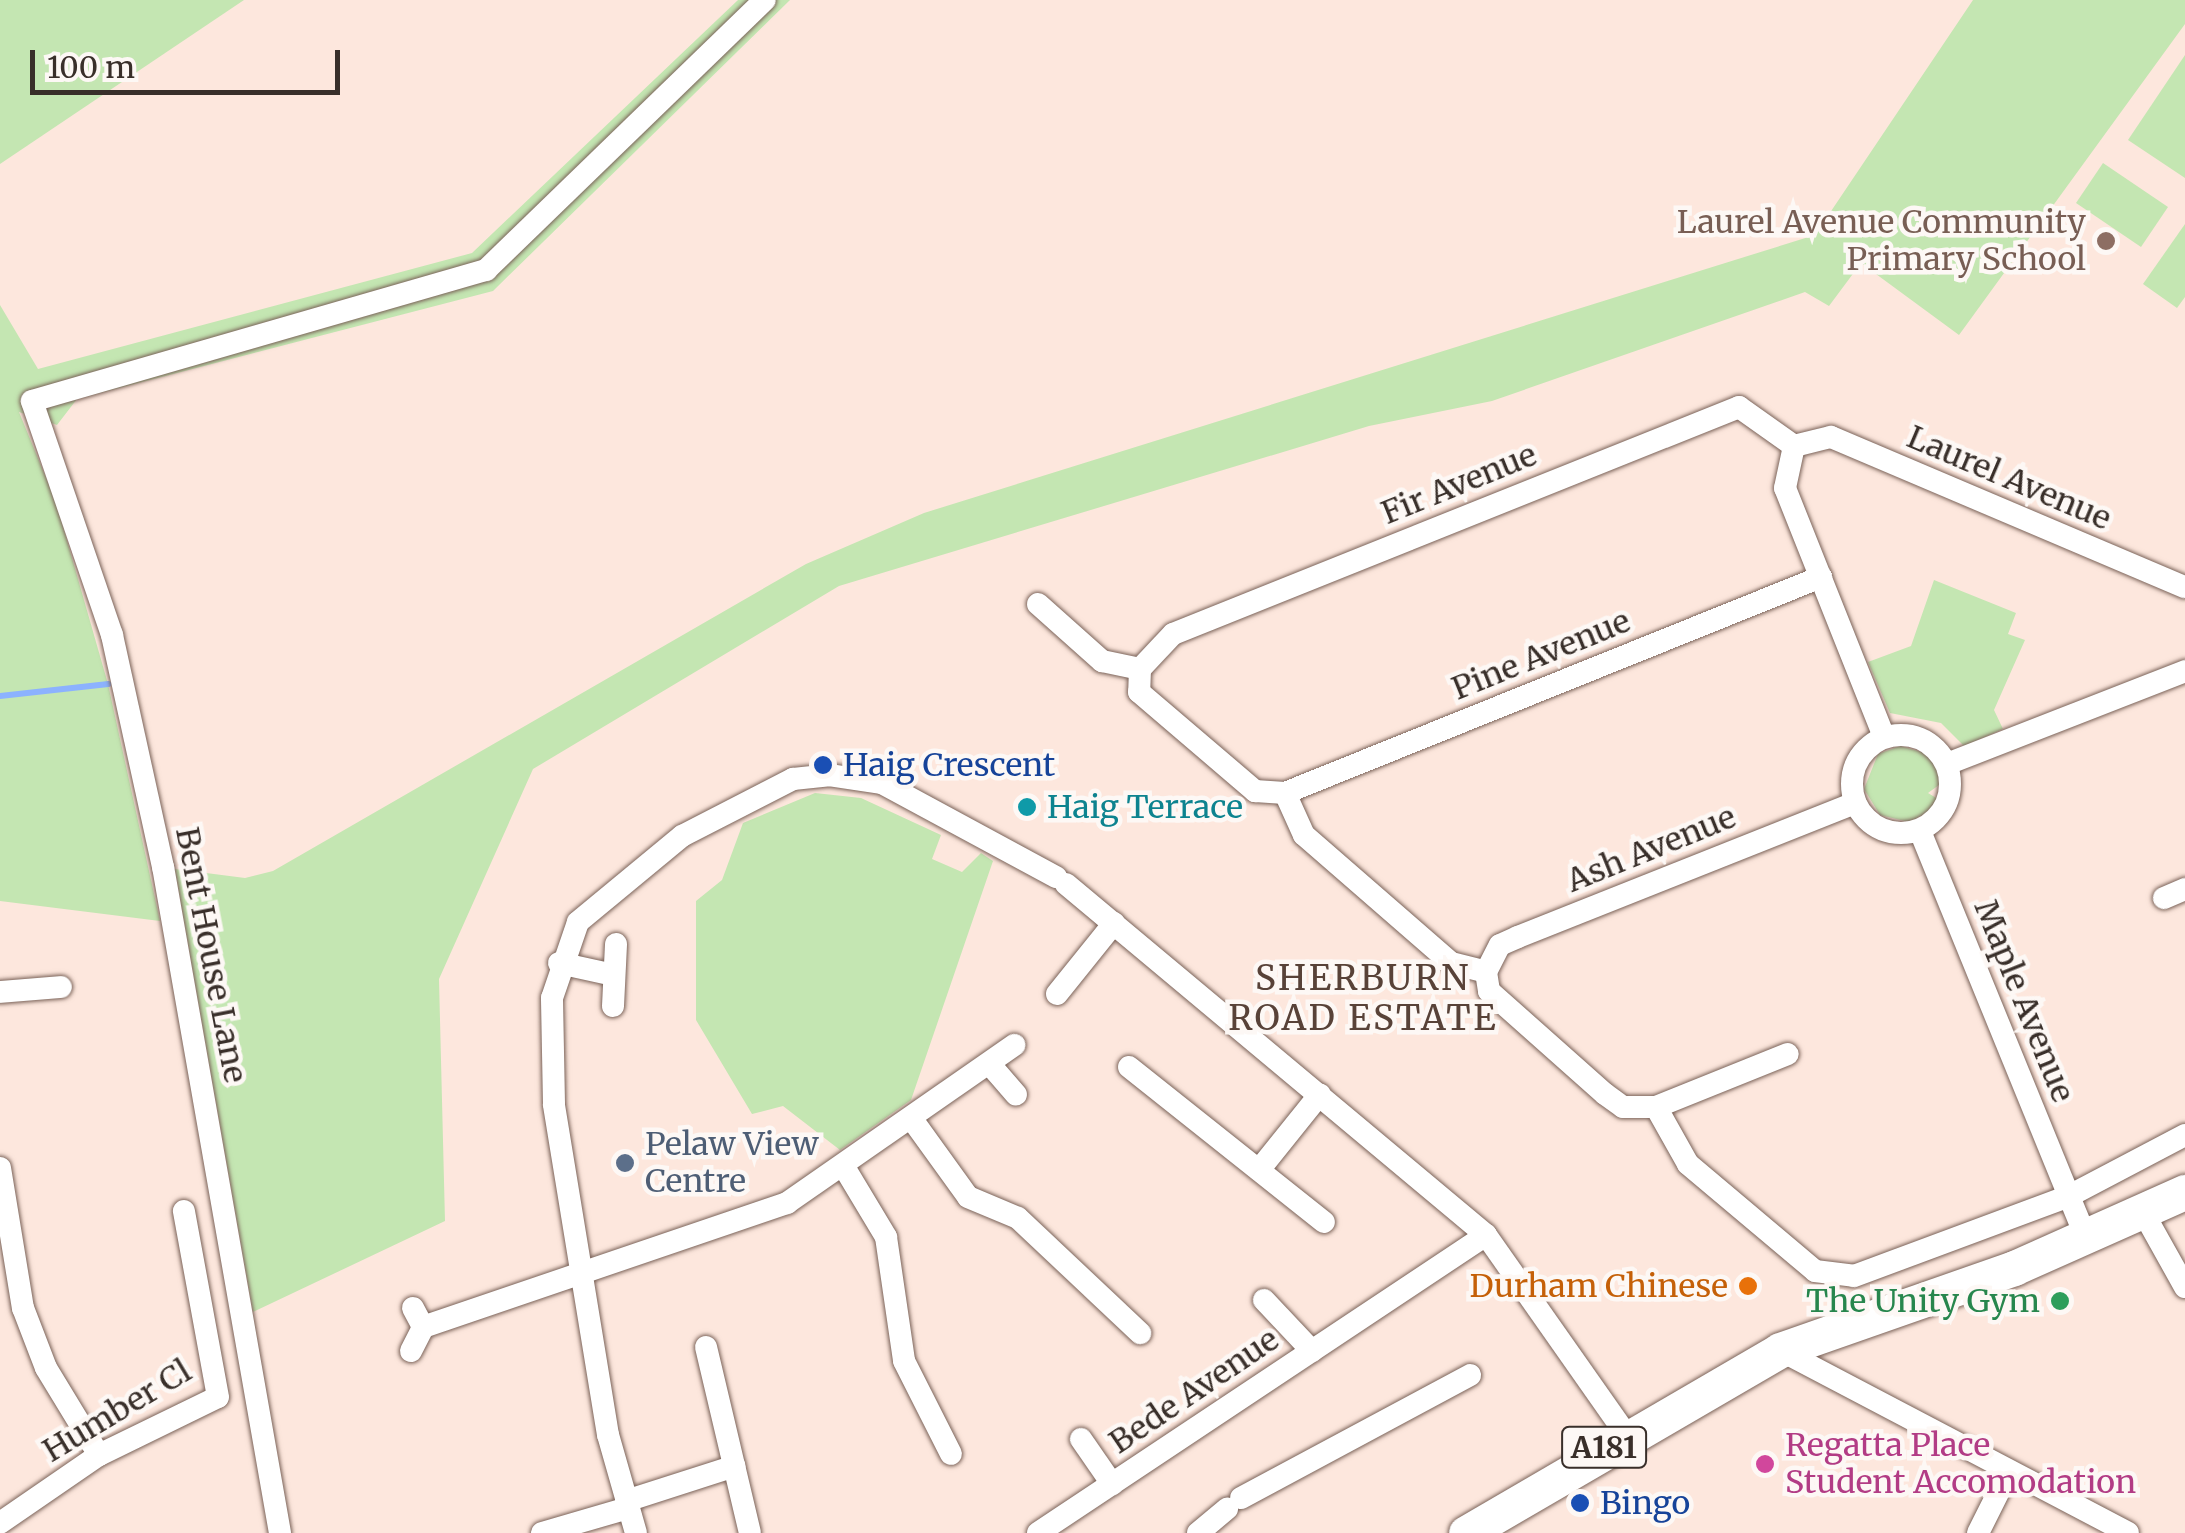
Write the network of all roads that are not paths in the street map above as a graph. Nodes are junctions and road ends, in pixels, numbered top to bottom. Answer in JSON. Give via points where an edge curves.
{"nodes":[{"id":1,"x":764,"y":0,"type":"edge"},
{"id":2,"x":1800,"y":442,"type":"junction"},
{"id":3,"x":1820,"y":577,"type":"junction"},
{"id":4,"x":2185,"y":587,"type":"edge"},
{"id":5,"x":1038,"y":604,"type":"dead end"},
{"id":6,"x":1140,"y":670,"type":"junction"},
{"id":7,"x":2185,"y":671,"type":"edge"},
{"id":8,"x":1884,"y":737,"type":"junction"},
{"id":9,"x":1947,"y":764,"type":"junction"},
{"id":10,"x":1285,"y":793,"type":"junction"},
{"id":11,"x":1855,"y":803,"type":"junction"},
{"id":12,"x":1920,"y":830,"type":"junction"},
{"id":13,"x":1114,"y":923,"type":"junction"},
{"id":14,"x":616,"y":944,"type":"dead end"},
{"id":15,"x":562,"y":953,"type":"junction"},
{"id":16,"x":1486,"y":972,"type":"junction"},
{"id":17,"x":614,"y":976,"type":"junction"},
{"id":18,"x":61,"y":986,"type":"dead end"},
{"id":19,"x":0,"y":992,"type":"edge"},
{"id":20,"x":1057,"y":994,"type":"dead end"},
{"id":21,"x":613,"y":1006,"type":"dead end"},
{"id":22,"x":1014,"y":1044,"type":"dead end"},
{"id":23,"x":1788,"y":1054,"type":"dead end"},
{"id":24,"x":1129,"y":1067,"type":"dead end"},
{"id":25,"x":992,"y":1068,"type":"junction"},
{"id":26,"x":1016,"y":1094,"type":"dead end"},
{"id":27,"x":1320,"y":1094,"type":"junction"},
{"id":28,"x":1656,"y":1107,"type":"junction"},
{"id":29,"x":914,"y":1122,"type":"junction"},
{"id":30,"x":2185,"y":1135,"type":"edge"},
{"id":31,"x":844,"y":1167,"type":"junction"},
{"id":32,"x":0,"y":1168,"type":"edge"},
{"id":33,"x":1259,"y":1170,"type":"junction"},
{"id":34,"x":2185,"y":1192,"type":"edge"},
{"id":35,"x":2068,"y":1196,"type":"junction"},
{"id":36,"x":184,"y":1211,"type":"dead end"},
{"id":37,"x":2143,"y":1212,"type":"junction"},
{"id":38,"x":1324,"y":1222,"type":"dead end"},
{"id":39,"x":1486,"y":1236,"type":"junction"},
{"id":40,"x":2086,"y":1238,"type":"junction"},
{"id":41,"x":579,"y":1280,"type":"junction"},
{"id":42,"x":2185,"y":1287,"type":"edge"},
{"id":43,"x":1264,"y":1300,"type":"dead end"},
{"id":44,"x":1140,"y":1333,"type":"dead end"},
{"id":45,"x":706,"y":1347,"type":"dead end"},
{"id":46,"x":1780,"y":1350,"type":"junction"},
{"id":47,"x":411,"y":1351,"type":"dead end"},
{"id":48,"x":1312,"y":1352,"type":"junction"},
{"id":49,"x":1470,"y":1375,"type":"dead end"},
{"id":50,"x":1626,"y":1434,"type":"junction"},
{"id":51,"x":1080,"y":1439,"type":"dead end"},
{"id":52,"x":951,"y":1454,"type":"dead end"},
{"id":53,"x":99,"y":1455,"type":"junction"},
{"id":54,"x":735,"y":1466,"type":"junction"},
{"id":55,"x":2009,"y":1471,"type":"junction"},
{"id":56,"x":1112,"y":1484,"type":"junction"},
{"id":57,"x":627,"y":1505,"type":"junction"},
{"id":58,"x":0,"y":1523,"type":"edge"},
{"id":59,"x":1503,"y":1523,"type":"edge"},
{"id":60,"x":280,"y":1533,"type":"edge"},
{"id":61,"x":542,"y":1533,"type":"edge"},
{"id":62,"x":636,"y":1533,"type":"edge"},
{"id":63,"x":750,"y":1533,"type":"edge"},
{"id":64,"x":1038,"y":1533,"type":"edge"},
{"id":65,"x":1198,"y":1533,"type":"edge"},
{"id":66,"x":1466,"y":1533,"type":"edge"},
{"id":67,"x":1978,"y":1533,"type":"edge"},
{"id":68,"x":2128,"y":1533,"type":"edge"}],
"edges":[{"from":1,"to":60,"type":"street","name":"Bent House Lane","via":[[486,270],[32,401],[112,635],[163,867]]},
{"from":2,"to":3,"type":"street","via":[[1786,488]]},
{"from":2,"to":4,"type":"street","name":"Laurel Avenue","via":[[1830,437]]},
{"from":2,"to":6,"type":"street","name":"Fir Avenue","via":[[1739,408],[1173,634]]},
{"from":3,"to":8,"type":"street"},
{"from":3,"to":10,"type":"street","name":"Pine Avenue"},
{"from":5,"to":6,"type":"street","via":[[1102,661]]},
{"from":6,"to":10,"type":"street","via":[[1140,692],[1240,779],[1270,797]]},
{"from":7,"to":9,"type":"street"},
{"from":8,"to":9,"type":"street","via":[[1922,739]]},
{"from":8,"to":11,"type":"street","via":[[1856,765]]},
{"from":9,"to":12,"type":"street","via":[[1948,802]]},
{"from":10,"to":16,"type":"street","via":[[1304,835],[1451,963]]},
{"from":11,"to":12,"type":"street","via":[[1888,832]]},
{"from":11,"to":16,"type":"street","name":"Ash Avenue","via":[[1500,945]]},
{"from":12,"to":35,"type":"street","name":"Maple Avenue"},
{"from":13,"to":15,"type":"street","via":[[1061,881],[882,783],[792,779],[627,873]]},
{"from":13,"to":20,"type":"street"},
{"from":13,"to":27,"type":"street"},
{"from":14,"to":17,"type":"street"},
{"from":15,"to":17,"type":"street"},
{"from":15,"to":41,"type":"street","via":[[554,1104]]},
{"from":16,"to":28,"type":"street","via":[[1489,992],[1605,1094],[1623,1107]]},
{"from":17,"to":21,"type":"street"},
{"from":18,"to":19,"type":"street"},
{"from":22,"to":25,"type":"street"},
{"from":23,"to":28,"type":"street"},
{"from":24,"to":33,"type":"street"},
{"from":25,"to":26,"type":"street"},
{"from":25,"to":29,"type":"street"},
{"from":27,"to":33,"type":"street"},
{"from":27,"to":39,"type":"street"},
{"from":28,"to":35,"type":"street","via":[[1688,1164],[1815,1271],[1854,1276]]},
{"from":29,"to":31,"type":"street"},
{"from":29,"to":44,"type":"street","via":[[968,1196],[1018,1218]]},
{"from":30,"to":35,"type":"street"},
{"from":31,"to":41,"type":"street","via":[[724,1230]]},
{"from":31,"to":52,"type":"street","via":[[876,1210],[904,1361]]},
{"from":32,"to":53,"type":"street","via":[[23,1308],[46,1368]]},
{"from":33,"to":38,"type":"street"},
{"from":34,"to":37,"type":"main road","number":"A181"},
{"from":35,"to":40,"type":"street","name":"Maple Avenue"},
{"from":36,"to":53,"type":"street","name":"Humber Cl","via":[[218,1397]]},
{"from":37,"to":40,"type":"main road","number":"A181"},
{"from":37,"to":42,"type":"street"},
{"from":39,"to":48,"type":"street","name":"Bede Avenue"},
{"from":39,"to":50,"type":"street"},
{"from":40,"to":46,"type":"main road","number":"A181"},
{"from":41,"to":47,"type":"street","via":[[418,1317]]},
{"from":41,"to":57,"type":"street"},
{"from":43,"to":48,"type":"street","name":"Bede Avenue"},
{"from":45,"to":54,"type":"street"},
{"from":46,"to":50,"type":"main road","number":"A181"},
{"from":46,"to":55,"type":"street"},
{"from":48,"to":56,"type":"street","name":"Bede Avenue"},
{"from":49,"to":65,"type":"street","via":[[1234,1504]]},
{"from":50,"to":59,"type":"main road","number":"A181"},
{"from":51,"to":56,"type":"street","name":"Bede Avenue"},
{"from":53,"to":58,"type":"street","name":"Humber Cl"},
{"from":54,"to":57,"type":"street"},
{"from":54,"to":63,"type":"street"},
{"from":55,"to":67,"type":"street"},
{"from":55,"to":68,"type":"street"},
{"from":56,"to":64,"type":"street","name":"Bede Avenue"},
{"from":57,"to":61,"type":"street"},
{"from":57,"to":62,"type":"street"},
{"from":59,"to":66,"type":"main road","number":"A181"}]}
